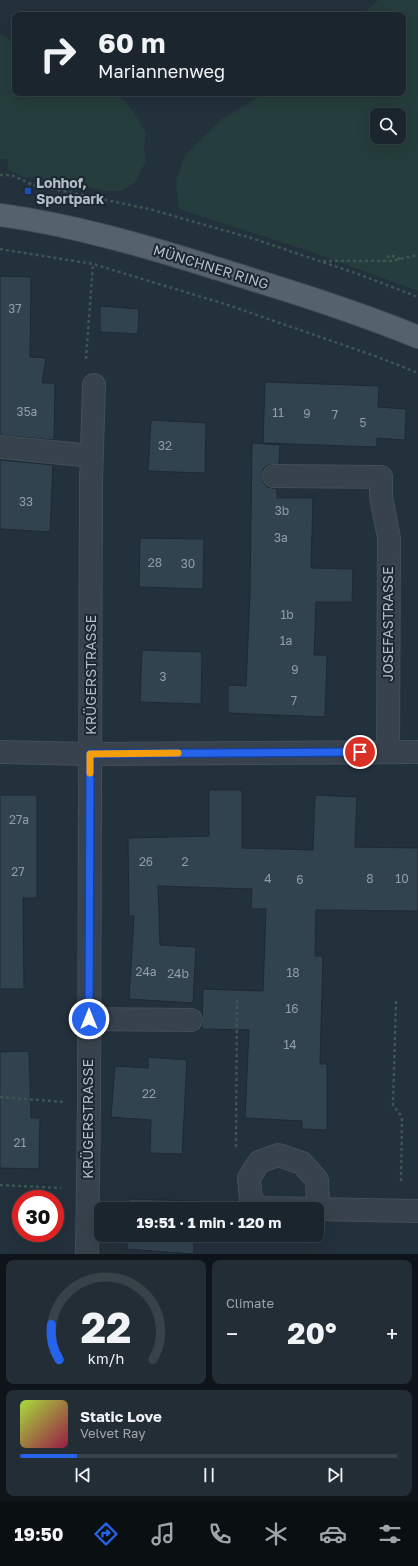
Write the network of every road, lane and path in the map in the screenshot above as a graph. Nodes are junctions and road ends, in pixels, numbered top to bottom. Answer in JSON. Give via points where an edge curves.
{"nodes":[{"id":1,"x":0,"y":175,"type":"edge"},
{"id":2,"x":30,"y":183,"type":"junction"},
{"id":3,"x":28,"y":191,"type":"dead end"},
{"id":4,"x":0,"y":215,"type":"edge"},
{"id":5,"x":101,"y":234,"type":"junction"},
{"id":6,"x":0,"y":249,"type":"edge"},
{"id":7,"x":418,"y":255,"type":"edge"},
{"id":8,"x":401,"y":259,"type":"junction"},
{"id":9,"x":320,"y":261,"type":"junction"},
{"id":10,"x":383,"y":262,"type":"junction"},
{"id":11,"x":93,"y":264,"type":"junction"},
{"id":12,"x":418,"y":297,"type":"edge"},
{"id":13,"x":418,"y":337,"type":"edge"},
{"id":14,"x":418,"y":373,"type":"edge"},
{"id":15,"x":94,"y":385,"type":"joint"},
{"id":16,"x":0,"y":447,"type":"edge"},
{"id":17,"x":92,"y":456,"type":"junction"},
{"id":18,"x":274,"y":476,"type":"dead end"},
{"id":19,"x":0,"y":752,"type":"edge"},
{"id":20,"x":388,"y":752,"type":"junction"},
{"id":21,"x":418,"y":752,"type":"edge"},
{"id":22,"x":90,"y":754,"type":"junction"},
{"id":23,"x":237,"y":999,"type":"dead end"},
{"id":24,"x":396,"y":1001,"type":"dead end"},
{"id":25,"x":89,"y":1019,"type":"junction"},
{"id":26,"x":191,"y":1020,"type":"dead end"},
{"id":27,"x":0,"y":1097,"type":"edge"},
{"id":28,"x":89,"y":1105,"type":"junction"},
{"id":29,"x":259,"y":1162,"type":"junction"},
{"id":30,"x":0,"y":1186,"type":"edge"},
{"id":31,"x":87,"y":1189,"type":"junction"},
{"id":32,"x":253,"y":1202,"type":"edge"},
{"id":33,"x":318,"y":1202,"type":"edge"},
{"id":34,"x":324,"y":1208,"type":"edge"},
{"id":35,"x":409,"y":1211,"type":"edge"},
{"id":36,"x":87,"y":1254,"type":"edge"}],
"edges":[{"from":1,"to":2,"type":"path","via":[[11,175]]},
{"from":2,"to":3,"type":"path"},
{"from":2,"to":9,"type":"path","via":[[149,209]]},
{"from":4,"to":5,"type":"main road","name":"MÜNCHNER RING"},
{"from":5,"to":11,"type":"path"},
{"from":5,"to":13,"type":"main road","name":"MÜNCHNER RING","via":[[248,278]]},
{"from":6,"to":11,"type":"path"},
{"from":7,"to":8,"type":"path"},
{"from":8,"to":10,"type":"path"},
{"from":8,"to":10,"type":"path","via":[[390,255]]},
{"from":9,"to":10,"type":"path"},
{"from":9,"to":12,"type":"path"},
{"from":11,"to":14,"type":"path","via":[[228,305]]},
{"from":11,"to":15,"type":"path","via":[[86,363]]},
{"from":15,"to":17,"type":"street","name":"KRÜGERSTRASSE"},
{"from":16,"to":17,"type":"street"},
{"from":17,"to":22,"type":"street","name":"KRÜGERSTRASSE"},
{"from":18,"to":20,"type":"street","name":"JOSEFASTRASSE","via":[[381,477],[381,497],[389,538]]},
{"from":19,"to":22,"type":"street"},
{"from":20,"to":21,"type":"street"},
{"from":20,"to":22,"type":"street"},
{"from":22,"to":25,"type":"street","name":"KRÜGERSTRASSE"},
{"from":23,"to":29,"type":"path","via":[[236,1149]]},
{"from":24,"to":35,"type":"path","via":[[392,1105],[402,1117]]},
{"from":25,"to":26,"type":"street"},
{"from":25,"to":28,"type":"street","name":"KRÜGERSTRASSE"},
{"from":27,"to":28,"type":"path"},
{"from":28,"to":31,"type":"street","name":"KRÜGERSTRASSE"},
{"from":29,"to":32,"type":"street","via":[[249,1178]]},
{"from":29,"to":33,"type":"street","via":[[278,1155],[302,1163],[317,1180]]},
{"from":30,"to":31,"type":"path"},
{"from":31,"to":36,"type":"street","name":"KRÜGERSTRASSE"},
{"from":34,"to":35,"type":"street"}]}
